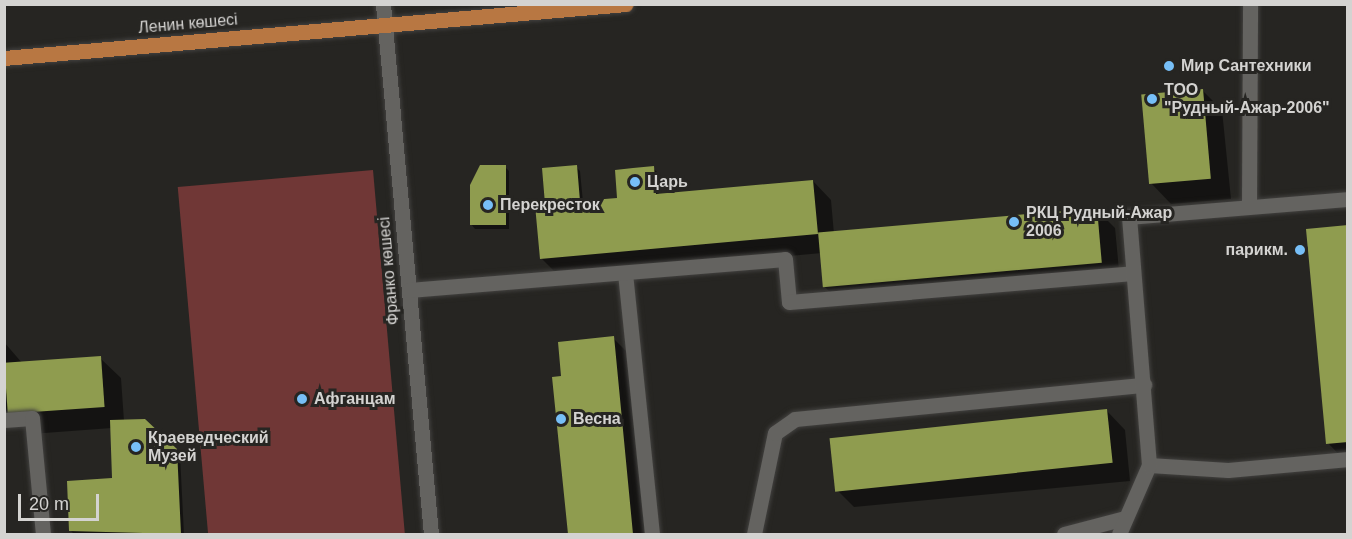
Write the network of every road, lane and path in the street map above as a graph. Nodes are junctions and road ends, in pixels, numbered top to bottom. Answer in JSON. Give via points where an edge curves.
{"nodes":[{"id":1,"x":383,"y":4,"type":"edge"},
{"id":2,"x":626,"y":4,"type":"edge"},
{"id":3,"x":1250,"y":4,"type":"edge"},
{"id":4,"x":385,"y":26,"type":"junction"},
{"id":5,"x":4,"y":58,"type":"edge"},
{"id":6,"x":1347,"y":199,"type":"edge"},
{"id":7,"x":1249,"y":207,"type":"junction"},
{"id":8,"x":625,"y":273,"type":"junction"},
{"id":9,"x":1133,"y":273,"type":"junction"},
{"id":10,"x":409,"y":290,"type":"junction"},
{"id":11,"x":1144,"y":385,"type":"junction"},
{"id":12,"x":4,"y":420,"type":"edge"},
{"id":13,"x":1347,"y":459,"type":"edge"},
{"id":14,"x":1149,"y":465,"type":"junction"},
{"id":15,"x":1125,"y":518,"type":"junction"},
{"id":16,"x":43,"y":534,"type":"edge"},
{"id":17,"x":431,"y":534,"type":"edge"},
{"id":18,"x":652,"y":534,"type":"edge"},
{"id":19,"x":754,"y":534,"type":"edge"},
{"id":20,"x":1064,"y":534,"type":"edge"},
{"id":21,"x":1119,"y":534,"type":"edge"}],
"edges":[{"from":1,"to":4,"type":"street","name":"Франко көшесі"},
{"from":2,"to":4,"type":"main road","name":"Ленин көшесі"},
{"from":3,"to":7,"type":"street"},
{"from":4,"to":5,"type":"main road","name":"Ленин көшесі"},
{"from":4,"to":10,"type":"street","name":"Франко көшесі"},
{"from":6,"to":7,"type":"street"},
{"from":7,"to":9,"type":"street","via":[[1129,217]]},
{"from":8,"to":9,"type":"street","via":[[785,259],[789,302]]},
{"from":8,"to":10,"type":"street"},
{"from":8,"to":18,"type":"street"},
{"from":9,"to":11,"type":"street"},
{"from":10,"to":17,"type":"street","name":"Франко көшесі"},
{"from":11,"to":14,"type":"street"},
{"from":11,"to":19,"type":"street","via":[[795,420],[775,433]]},
{"from":12,"to":16,"type":"street","via":[[32,418]]},
{"from":13,"to":14,"type":"street","via":[[1228,470]]},
{"from":14,"to":15,"type":"street"},
{"from":15,"to":20,"type":"street"},
{"from":15,"to":21,"type":"street"}]}
